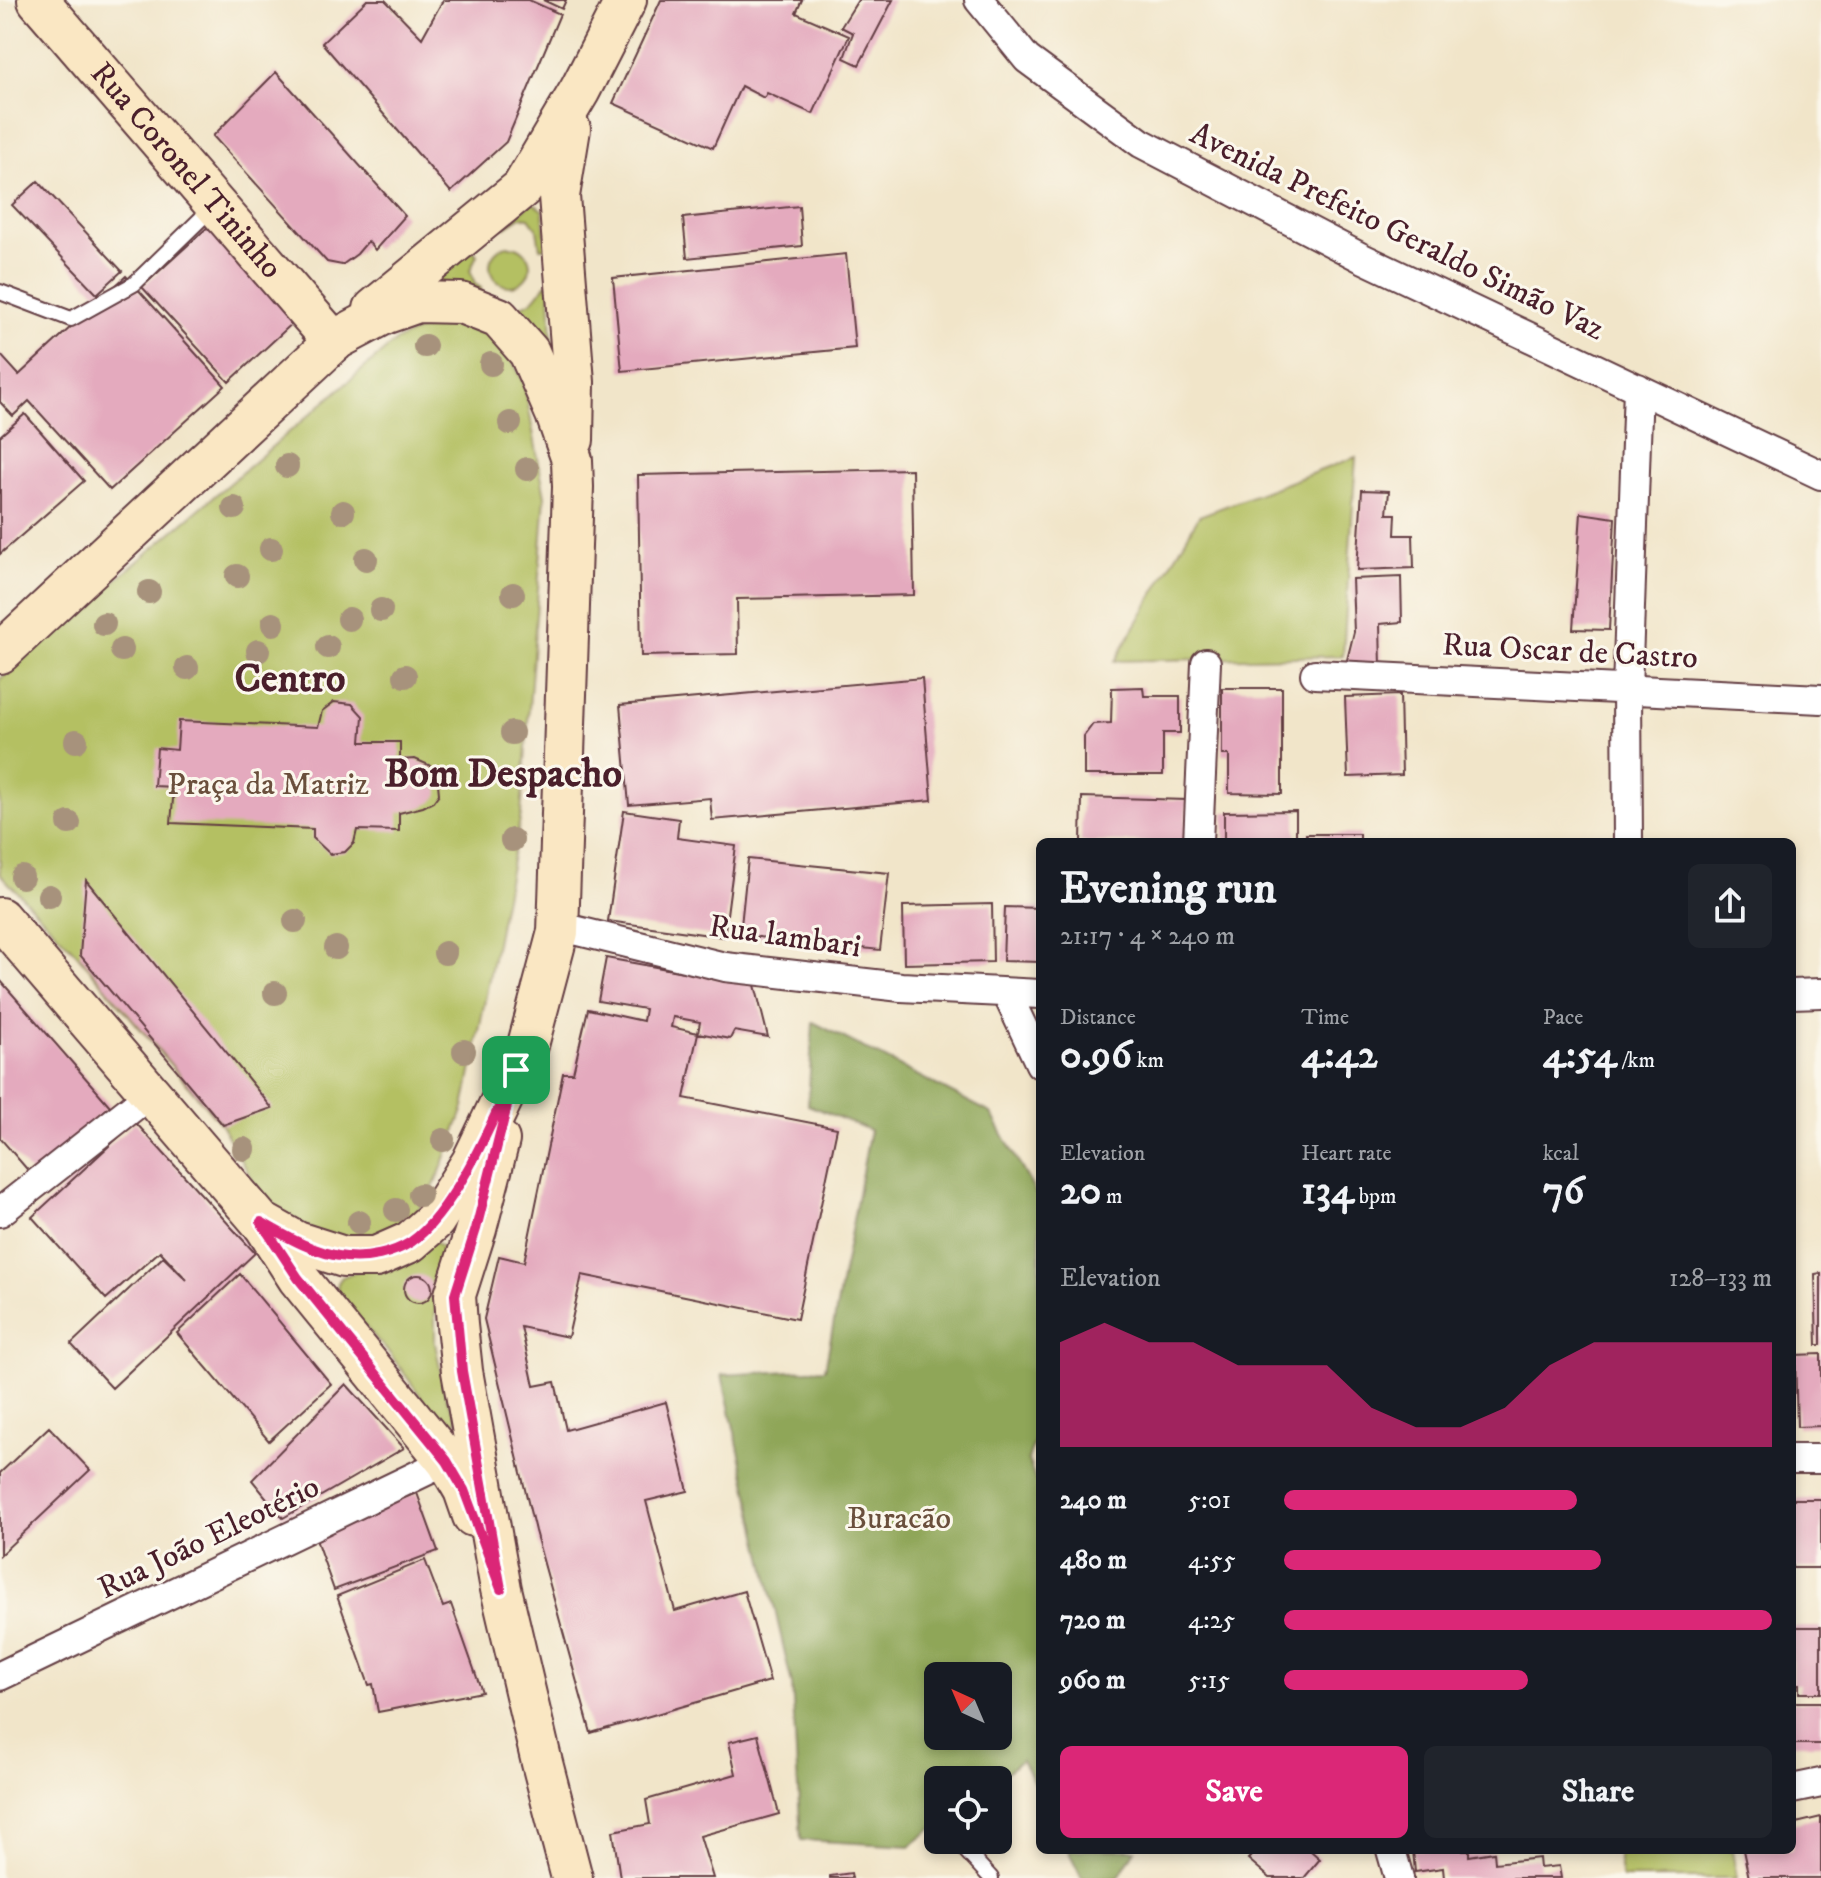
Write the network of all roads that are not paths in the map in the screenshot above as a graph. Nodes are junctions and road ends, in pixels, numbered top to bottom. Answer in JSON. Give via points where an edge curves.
{"nodes":[{"id":1,"x":38,"y":0,"type":"edge"},
{"id":2,"x":626,"y":0,"type":"edge"},
{"id":3,"x":979,"y":0,"type":"edge"},
{"id":4,"x":580,"y":90,"type":"junction"},
{"id":5,"x":215,"y":205,"type":"junction"},
{"id":6,"x":0,"y":292,"type":"edge"},
{"id":7,"x":335,"y":341,"type":"junction"},
{"id":8,"x":1638,"y":388,"type":"junction"},
{"id":9,"x":572,"y":460,"type":"junction"},
{"id":10,"x":1821,"y":475,"type":"edge"},
{"id":11,"x":0,"y":653,"type":"edge"},
{"id":12,"x":1206,"y":663,"type":"dead end"},
{"id":13,"x":1315,"y":674,"type":"dead end"},
{"id":14,"x":1627,"y":689,"type":"junction"},
{"id":15,"x":1821,"y":699,"type":"edge"},
{"id":16,"x":1198,"y":838,"type":"edge"},
{"id":17,"x":1628,"y":838,"type":"edge"},
{"id":18,"x":0,"y":918,"type":"edge"},
{"id":19,"x":558,"y":926,"type":"junction"},
{"id":20,"x":1821,"y":993,"type":"edge"},
{"id":21,"x":1007,"y":994,"type":"junction"},
{"id":22,"x":1036,"y":994,"type":"edge"},
{"id":23,"x":1796,"y":994,"type":"edge"},
{"id":24,"x":1036,"y":1056,"type":"edge"},
{"id":25,"x":516,"y":1070,"type":"junction"},
{"id":26,"x":151,"y":1093,"type":"junction"},
{"id":27,"x":0,"y":1212,"type":"edge"},
{"id":28,"x":261,"y":1222,"type":"junction"},
{"id":29,"x":1796,"y":1459,"type":"edge"},
{"id":30,"x":1821,"y":1459,"type":"edge"},
{"id":31,"x":447,"y":1461,"type":"junction"},
{"id":32,"x":501,"y":1589,"type":"junction"},
{"id":33,"x":0,"y":1676,"type":"edge"},
{"id":34,"x":1821,"y":1783,"type":"edge"},
{"id":35,"x":1796,"y":1788,"type":"edge"},
{"id":36,"x":969,"y":1854,"type":"edge"},
{"id":37,"x":1392,"y":1854,"type":"edge"},
{"id":38,"x":572,"y":1878,"type":"edge"},
{"id":39,"x":991,"y":1878,"type":"edge"},
{"id":40,"x":1399,"y":1878,"type":"edge"}],
"edges":[{"from":1,"to":5,"type":"main road","name":"Rua Coronel Tininho"},
{"from":2,"to":4,"type":"main road"},
{"from":3,"to":8,"type":"street","name":"Avenida Prefeito Geraldo Simão Vaz","via":[[1027,59],[1141,143],[1360,257]]},
{"from":4,"to":7,"type":"main road","via":[[522,188]]},
{"from":4,"to":9,"type":"main road","via":[[559,196],[574,382]]},
{"from":5,"to":6,"type":"lane","via":[[134,284],[71,319]]},
{"from":5,"to":7,"type":"main road","name":"Rua Coronel Tininho"},
{"from":7,"to":9,"type":"main road","via":[[418,302],[461,303],[499,318],[529,352]]},
{"from":7,"to":11,"type":"main road"},
{"from":8,"to":10,"type":"street","name":"Avenida Prefeito Geraldo Simão Vaz"},
{"from":8,"to":14,"type":"street"},
{"from":9,"to":19,"type":"main road"},
{"from":12,"to":16,"type":"street"},
{"from":13,"to":14,"type":"street","name":"Rua Oscar de Castro"},
{"from":14,"to":15,"type":"street","name":"Rua Oscar de Castro"},
{"from":14,"to":17,"type":"street"},
{"from":18,"to":26,"type":"main road"},
{"from":19,"to":21,"type":"street","name":"Rua lambari","via":[[725,967]]},
{"from":19,"to":25,"type":"main road","via":[[528,1045]]},
{"from":20,"to":23,"type":"street"},
{"from":21,"to":22,"type":"street"},
{"from":21,"to":24,"type":"street"},
{"from":25,"to":28,"type":"main road","via":[[472,1162],[435,1220],[410,1242],[376,1257],[344,1257],[297,1242]]},
{"from":25,"to":32,"type":"main road","via":[[455,1295],[462,1371]]},
{"from":26,"to":27,"type":"street"},
{"from":26,"to":28,"type":"main road"},
{"from":28,"to":31,"type":"main road","via":[[298,1278]]},
{"from":29,"to":30,"type":"street"},
{"from":31,"to":32,"type":"main road","via":[[464,1490]]},
{"from":31,"to":33,"type":"street","name":"Rua João Eleotério"},
{"from":32,"to":38,"type":"main road"},
{"from":34,"to":35,"type":"street"},
{"from":36,"to":39,"type":"lane"},
{"from":37,"to":40,"type":"street"}]}
